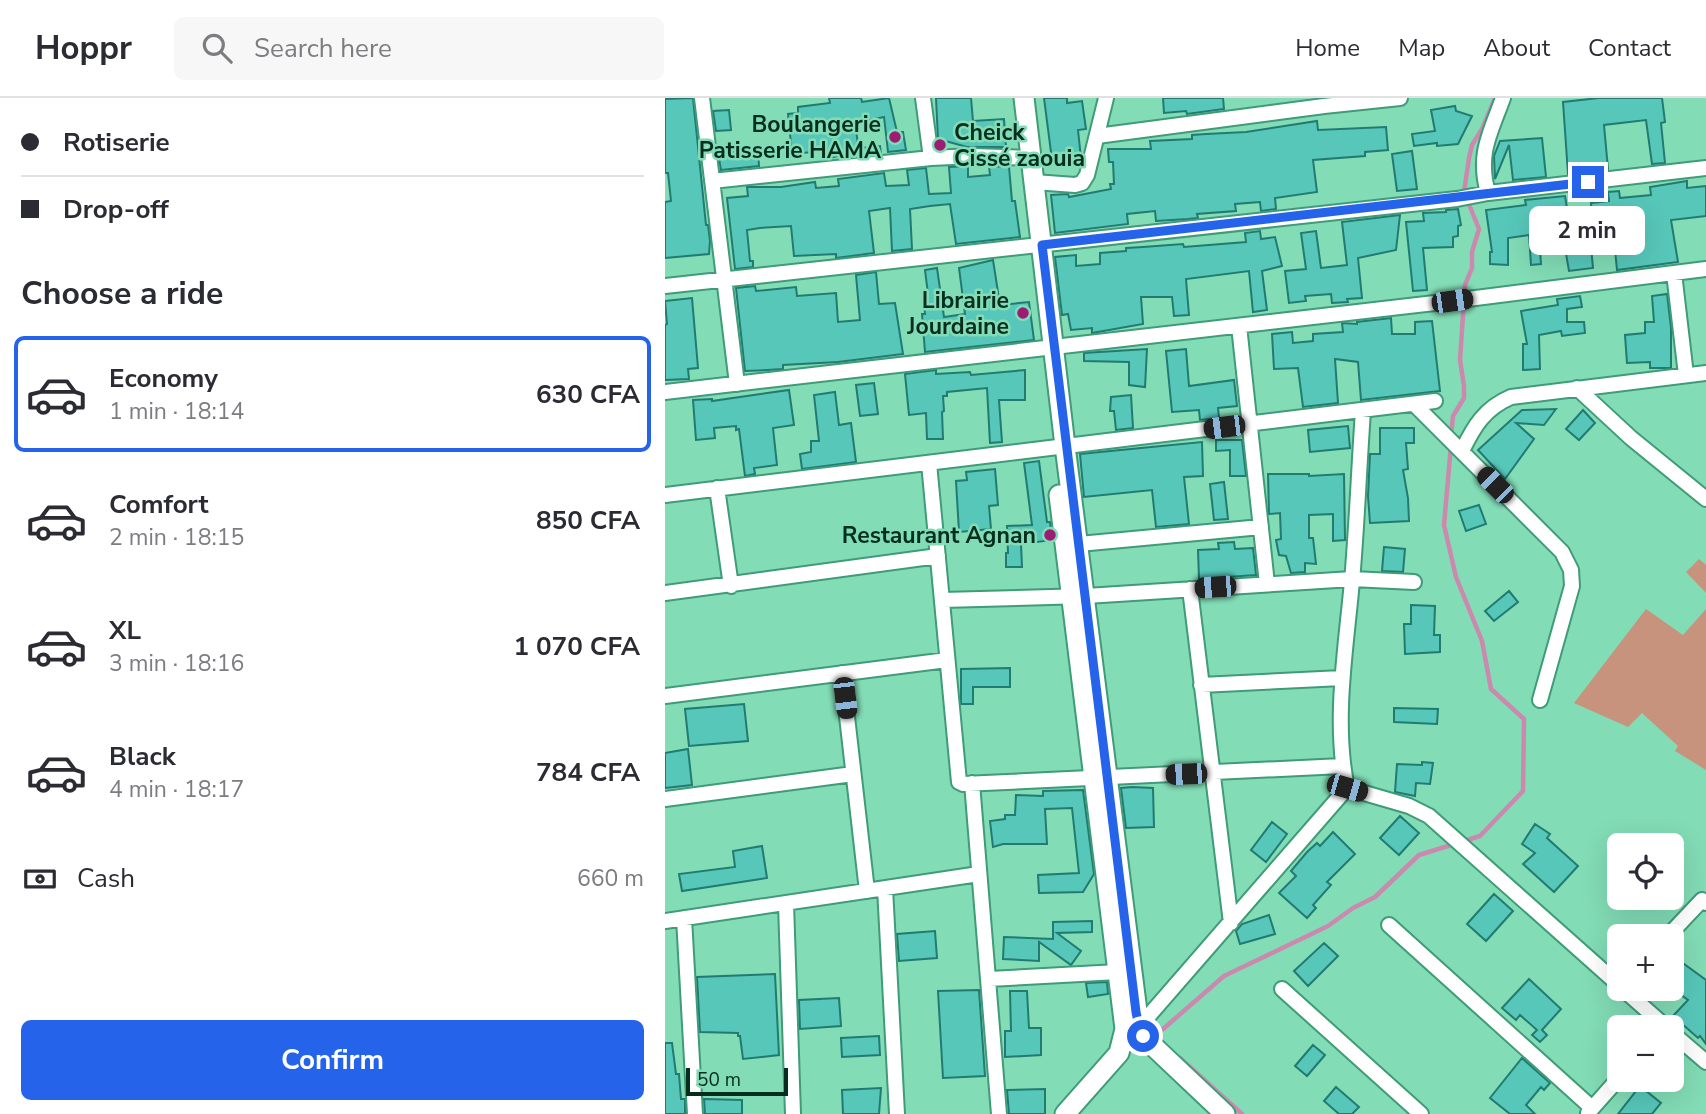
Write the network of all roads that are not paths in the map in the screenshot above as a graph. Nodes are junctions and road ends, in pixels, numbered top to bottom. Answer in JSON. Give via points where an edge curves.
{"nodes":[{"id":1,"x":702,"y":98,"type":"edge"},
{"id":2,"x":923,"y":98,"type":"edge"},
{"id":3,"x":1012,"y":98,"type":"edge"},
{"id":4,"x":1024,"y":98,"type":"edge"},
{"id":5,"x":1106,"y":98,"type":"edge"},
{"id":6,"x":1400,"y":98,"type":"edge"},
{"id":7,"x":1503,"y":98,"type":"edge"},
{"id":8,"x":1097,"y":136,"type":"junction"},
{"id":9,"x":931,"y":158,"type":"junction"},
{"id":10,"x":1026,"y":159,"type":"junction"},
{"id":11,"x":1706,"y":168,"type":"edge"},
{"id":12,"x":712,"y":181,"type":"junction"},
{"id":13,"x":1034,"y":182,"type":"junction"},
{"id":14,"x":1482,"y":195,"type":"junction"},
{"id":15,"x":1036,"y":245,"type":"junction"},
{"id":16,"x":1706,"y":269,"type":"edge"},
{"id":17,"x":1674,"y":273,"type":"junction"},
{"id":18,"x":725,"y":280,"type":"junction"},
{"id":19,"x":665,"y":286,"type":"edge"},
{"id":20,"x":1239,"y":326,"type":"junction"},
{"id":21,"x":1048,"y":348,"type":"junction"},
{"id":22,"x":1706,"y":373,"type":"edge"},
{"id":23,"x":1685,"y":375,"type":"junction"},
{"id":24,"x":737,"y":384,"type":"junction"},
{"id":25,"x":1577,"y":388,"type":"junction"},
{"id":26,"x":665,"y":392,"type":"edge"},
{"id":27,"x":1435,"y":401,"type":"dead end"},
{"id":28,"x":1414,"y":404,"type":"junction"},
{"id":29,"x":1363,"y":411,"type":"junction"},
{"id":30,"x":1250,"y":424,"type":"junction"},
{"id":31,"x":1060,"y":447,"type":"junction"},
{"id":32,"x":1458,"y":447,"type":"junction"},
{"id":33,"x":929,"y":463,"type":"junction"},
{"id":34,"x":717,"y":488,"type":"junction"},
{"id":35,"x":665,"y":495,"type":"edge"},
{"id":36,"x":1706,"y":499,"type":"edge"},
{"id":37,"x":1261,"y":527,"type":"junction"},
{"id":38,"x":1079,"y":544,"type":"junction"},
{"id":39,"x":938,"y":556,"type":"junction"},
{"id":40,"x":1352,"y":579,"type":"junction"},
{"id":41,"x":1414,"y":582,"type":"dead end"},
{"id":42,"x":1267,"y":584,"type":"junction"},
{"id":43,"x":731,"y":586,"type":"junction"},
{"id":44,"x":1190,"y":589,"type":"junction"},
{"id":45,"x":665,"y":593,"type":"edge"},
{"id":46,"x":1078,"y":596,"type":"junction"},
{"id":47,"x":942,"y":600,"type":"junction"},
{"id":48,"x":947,"y":660,"type":"junction"},
{"id":49,"x":842,"y":673,"type":"junction"},
{"id":50,"x":1342,"y":678,"type":"junction"},
{"id":51,"x":1202,"y":685,"type":"junction"},
{"id":52,"x":665,"y":696,"type":"edge"},
{"id":53,"x":1540,"y":700,"type":"dead end"},
{"id":54,"x":1342,"y":766,"type":"junction"},
{"id":55,"x":1212,"y":772,"type":"junction"},
{"id":56,"x":853,"y":774,"type":"junction"},
{"id":57,"x":1101,"y":778,"type":"junction"},
{"id":58,"x":972,"y":783,"type":"junction"},
{"id":59,"x":1347,"y":788,"type":"junction"},
{"id":60,"x":665,"y":799,"type":"edge"},
{"id":61,"x":979,"y":874,"type":"junction"},
{"id":62,"x":885,"y":888,"type":"junction"},
{"id":63,"x":867,"y":891,"type":"junction"},
{"id":64,"x":1706,"y":903,"type":"edge"},
{"id":65,"x":786,"y":904,"type":"junction"},
{"id":66,"x":684,"y":918,"type":"junction"},
{"id":67,"x":665,"y":921,"type":"edge"},
{"id":68,"x":1231,"y":923,"type":"junction"},
{"id":69,"x":1679,"y":924,"type":"edge"},
{"id":70,"x":1389,"y":925,"type":"dead end"},
{"id":71,"x":1118,"y":972,"type":"junction"},
{"id":72,"x":1607,"y":974,"type":"edge"},
{"id":73,"x":989,"y":979,"type":"junction"},
{"id":74,"x":1282,"y":989,"type":"dead end"},
{"id":75,"x":1637,"y":1001,"type":"edge"},
{"id":76,"x":1652,"y":1015,"type":"edge"},
{"id":77,"x":1139,"y":1027,"type":"junction"},
{"id":78,"x":1684,"y":1043,"type":"edge"},
{"id":79,"x":1706,"y":1062,"type":"edge"},
{"id":80,"x":1607,"y":1092,"type":"edge"},
{"id":81,"x":1590,"y":1111,"type":"edge"},
{"id":82,"x":695,"y":1114,"type":"edge"},
{"id":83,"x":793,"y":1114,"type":"edge"},
{"id":84,"x":897,"y":1114,"type":"edge"},
{"id":85,"x":999,"y":1114,"type":"edge"},
{"id":86,"x":1065,"y":1114,"type":"edge"},
{"id":87,"x":1225,"y":1114,"type":"edge"},
{"id":88,"x":1422,"y":1114,"type":"edge"}],
"edges":[{"from":1,"to":12,"type":"street"},
{"from":2,"to":9,"type":"street"},
{"from":3,"to":10,"type":"street"},
{"from":4,"to":10,"type":"street"},
{"from":5,"to":8,"type":"street"},
{"from":6,"to":8,"type":"street"},
{"from":7,"to":14,"type":"street","via":[[1483,156]]},
{"from":8,"to":13,"type":"street","via":[[1082,183]]},
{"from":9,"to":10,"type":"street"},
{"from":9,"to":12,"type":"street"},
{"from":10,"to":13,"type":"street"},
{"from":10,"to":15,"type":"street"},
{"from":11,"to":14,"type":"street"},
{"from":12,"to":18,"type":"street"},
{"from":13,"to":15,"type":"street"},
{"from":14,"to":15,"type":"street"},
{"from":15,"to":18,"type":"street"},
{"from":15,"to":21,"type":"street"},
{"from":16,"to":17,"type":"street"},
{"from":17,"to":20,"type":"street"},
{"from":17,"to":23,"type":"street"},
{"from":18,"to":19,"type":"street"},
{"from":18,"to":24,"type":"street"},
{"from":20,"to":21,"type":"street"},
{"from":20,"to":30,"type":"street"},
{"from":21,"to":24,"type":"street"},
{"from":21,"to":31,"type":"street"},
{"from":22,"to":23,"type":"street"},
{"from":23,"to":25,"type":"street"},
{"from":24,"to":26,"type":"street"},
{"from":25,"to":32,"type":"street","via":[[1511,397],[1495,404]]},
{"from":25,"to":36,"type":"street"},
{"from":27,"to":28,"type":"street"},
{"from":28,"to":29,"type":"street"},
{"from":28,"to":32,"type":"street"},
{"from":29,"to":30,"type":"street"},
{"from":29,"to":40,"type":"street"},
{"from":30,"to":31,"type":"street"},
{"from":30,"to":37,"type":"street"},
{"from":31,"to":33,"type":"street"},
{"from":31,"to":38,"type":"street"},
{"from":31,"to":46,"type":"street"},
{"from":32,"to":53,"type":"street","via":[[1562,552],[1571,570],[1572,586]]},
{"from":33,"to":34,"type":"street"},
{"from":33,"to":39,"type":"street"},
{"from":34,"to":35,"type":"street"},
{"from":34,"to":43,"type":"street"},
{"from":37,"to":38,"type":"street"},
{"from":37,"to":42,"type":"street"},
{"from":38,"to":46,"type":"street"},
{"from":39,"to":43,"type":"street"},
{"from":39,"to":47,"type":"street"},
{"from":40,"to":41,"type":"street"},
{"from":40,"to":42,"type":"street"},
{"from":40,"to":50,"type":"street"},
{"from":42,"to":44,"type":"street"},
{"from":43,"to":45,"type":"street"},
{"from":44,"to":46,"type":"street"},
{"from":44,"to":51,"type":"street"},
{"from":46,"to":47,"type":"street"},
{"from":46,"to":57,"type":"street"},
{"from":47,"to":48,"type":"street"},
{"from":48,"to":49,"type":"street"},
{"from":48,"to":58,"type":"street","via":[[958,778],[963,784]]},
{"from":49,"to":52,"type":"street"},
{"from":49,"to":56,"type":"street"},
{"from":50,"to":51,"type":"street"},
{"from":50,"to":54,"type":"street"},
{"from":51,"to":55,"type":"street"},
{"from":54,"to":55,"type":"street"},
{"from":54,"to":59,"type":"street"},
{"from":55,"to":57,"type":"street"},
{"from":55,"to":68,"type":"street"},
{"from":56,"to":60,"type":"street"},
{"from":56,"to":63,"type":"street"},
{"from":57,"to":58,"type":"street"},
{"from":57,"to":71,"type":"street"},
{"from":57,"to":77,"type":"street"},
{"from":58,"to":61,"type":"street"},
{"from":59,"to":68,"type":"street"},
{"from":59,"to":72,"type":"street","via":[[1429,816]]},
{"from":61,"to":62,"type":"street"},
{"from":61,"to":73,"type":"street"},
{"from":62,"to":63,"type":"street"},
{"from":62,"to":84,"type":"street"},
{"from":63,"to":65,"type":"street"},
{"from":64,"to":69,"type":"street","via":[[1702,900]]},
{"from":65,"to":66,"type":"street"},
{"from":65,"to":83,"type":"street"},
{"from":66,"to":67,"type":"street"},
{"from":66,"to":82,"type":"street"},
{"from":68,"to":77,"type":"street"},
{"from":70,"to":81,"type":"street"},
{"from":71,"to":73,"type":"street"},
{"from":71,"to":86,"type":"street","via":[[1125,1029],[1119,1053]]},
{"from":73,"to":85,"type":"street"},
{"from":74,"to":88,"type":"street"},
{"from":75,"to":76,"type":"street"},
{"from":77,"to":87,"type":"street"},
{"from":78,"to":79,"type":"street"},
{"from":80,"to":81,"type":"street"}]}
